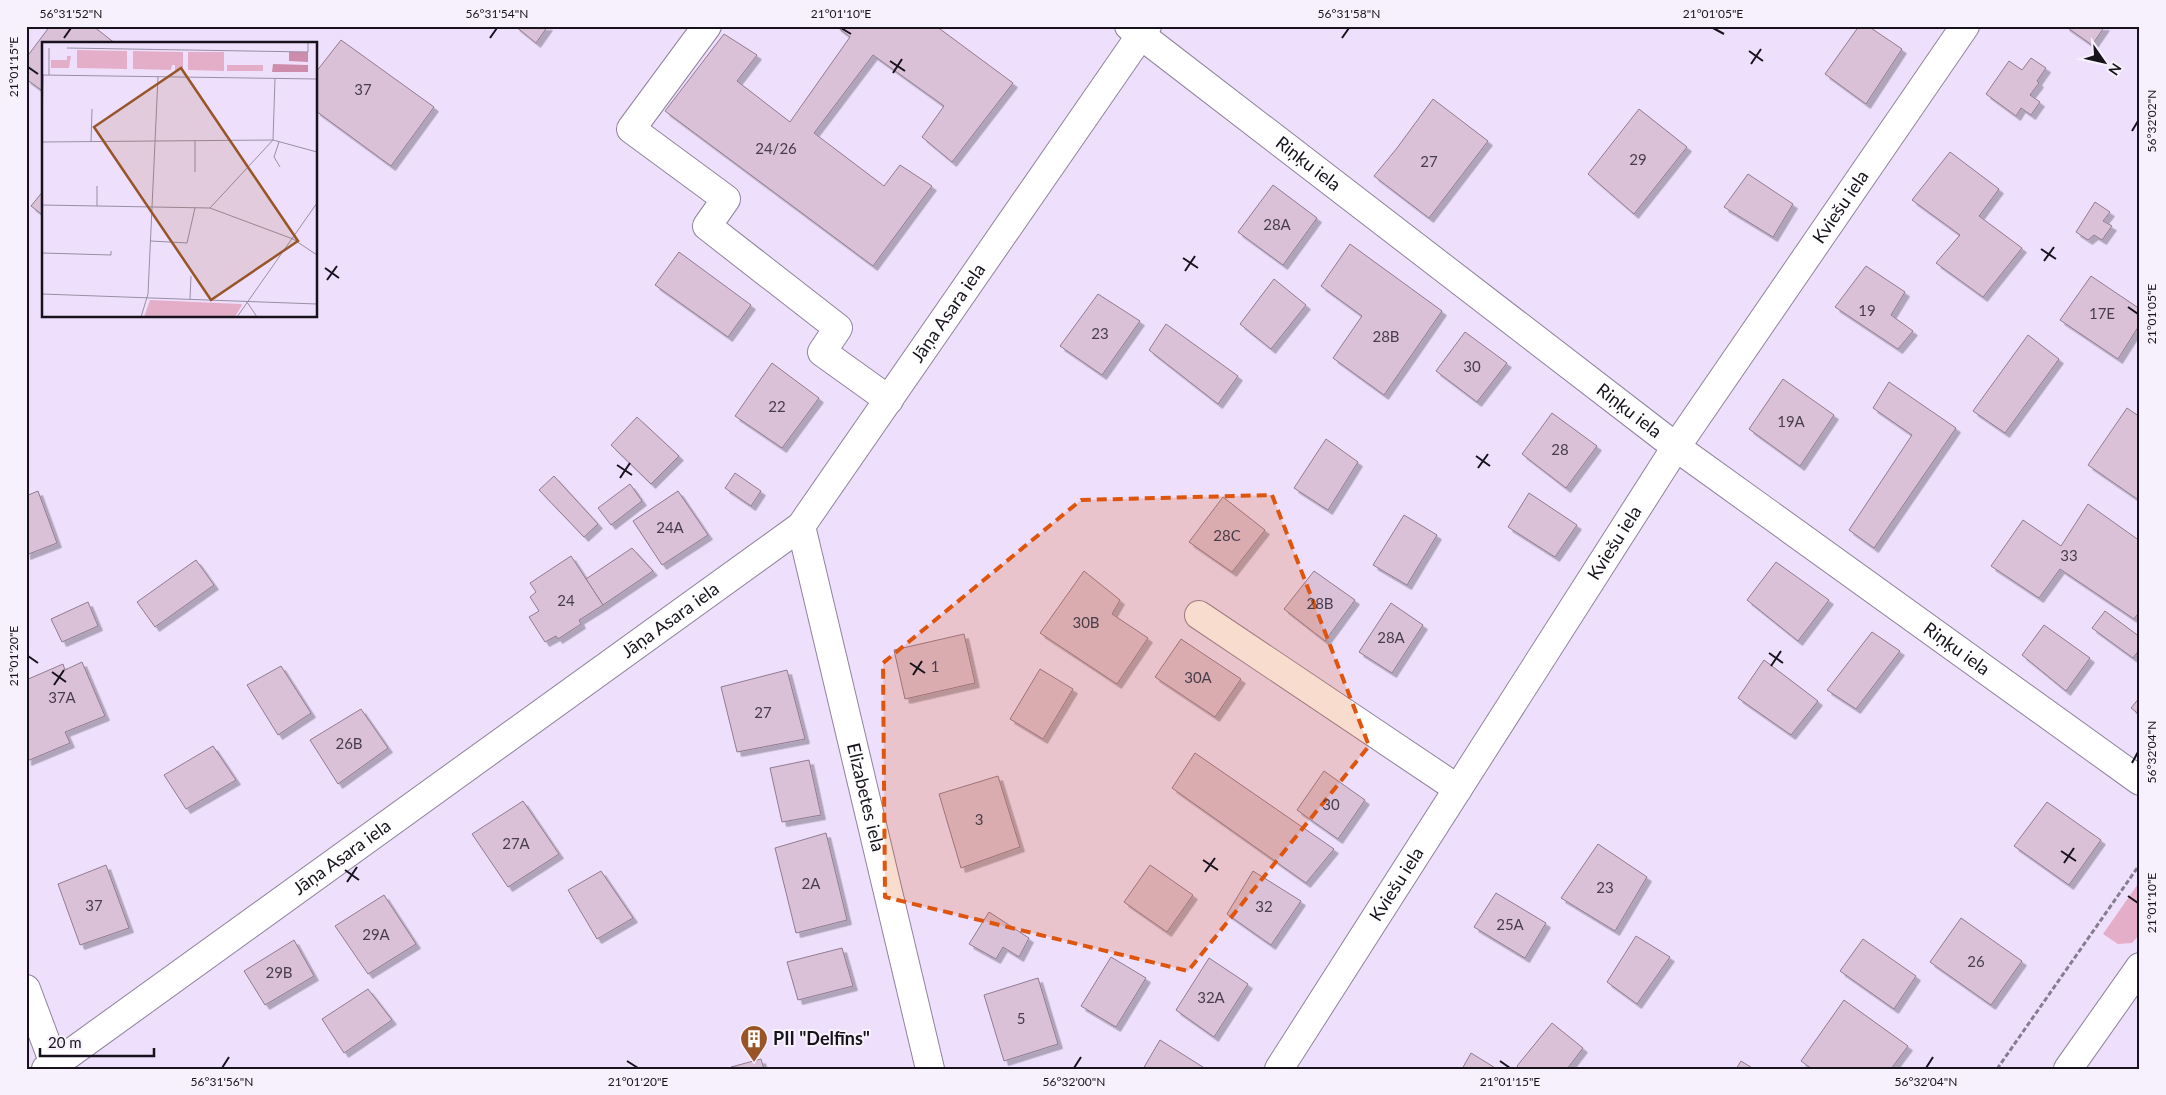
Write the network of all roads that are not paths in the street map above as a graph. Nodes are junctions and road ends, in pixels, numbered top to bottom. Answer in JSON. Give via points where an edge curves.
{"nodes":[{"id":1,"x":707,"y":26,"type":"edge"},
{"id":2,"x":1965,"y":26,"type":"edge"},
{"id":3,"x":1139,"y":29,"type":"edge"},
{"id":4,"x":889,"y":400,"type":"junction"},
{"id":5,"x":1676,"y":447,"type":"junction"},
{"id":6,"x":801,"y":526,"type":"junction"},
{"id":7,"x":1199,"y":615,"type":"dead end"},
{"id":8,"x":2140,"y":781,"type":"edge"},
{"id":9,"x":1458,"y":789,"type":"junction"},
{"id":10,"x":2140,"y":967,"type":"edge"},
{"id":11,"x":26,"y":989,"type":"edge"},
{"id":12,"x":52,"y":1068,"type":"edge"},
{"id":13,"x":930,"y":1069,"type":"edge"},
{"id":14,"x":1279,"y":1069,"type":"edge"},
{"id":15,"x":2068,"y":1069,"type":"edge"}],
"edges":[{"from":1,"to":4,"type":"street","via":[[631,129],[726,199],[707,226],[838,328],[822,352]]},
{"from":2,"to":5,"type":"street","name":"Kviešu iela"},
{"from":3,"to":4,"type":"street","name":"Jāņa Asara iela"},
{"from":3,"to":5,"type":"street","name":"Riņķu iela"},
{"from":4,"to":6,"type":"street","name":"Jāņa Asara iela"},
{"from":5,"to":8,"type":"street","name":"Riņķu iela"},
{"from":5,"to":9,"type":"street","name":"Kviešu iela"},
{"from":6,"to":12,"type":"street","name":"Jāņa Asara iela"},
{"from":6,"to":13,"type":"street","name":"Elizabetes iela"},
{"from":7,"to":9,"type":"street"},
{"from":9,"to":14,"type":"street","name":"Kviešu iela"},
{"from":10,"to":15,"type":"street"},
{"from":11,"to":12,"type":"street"}]}
